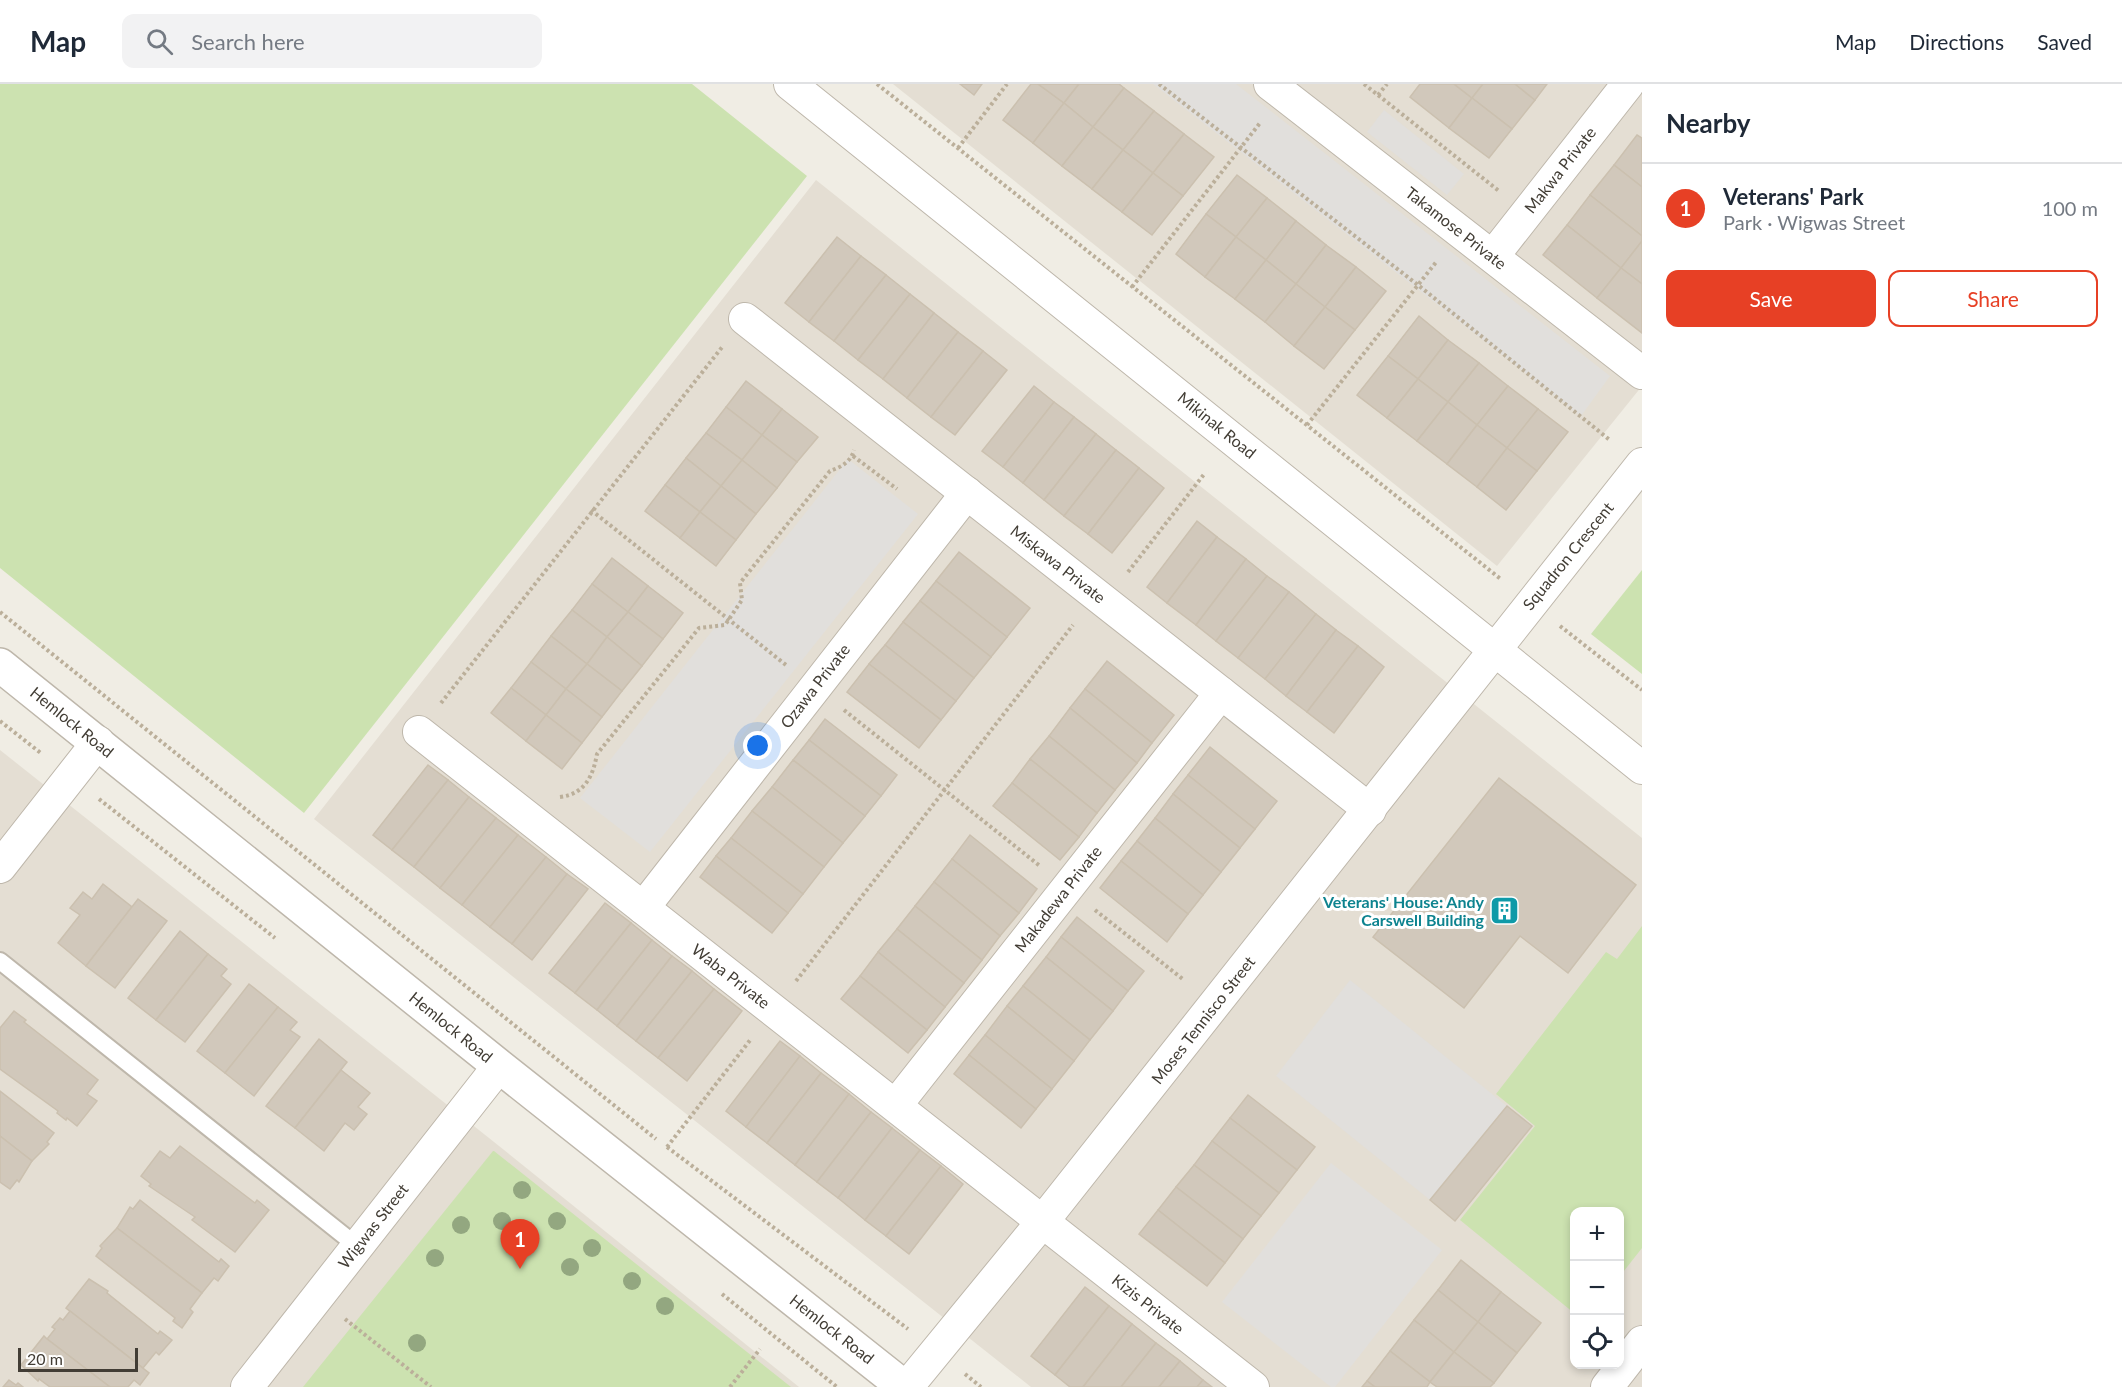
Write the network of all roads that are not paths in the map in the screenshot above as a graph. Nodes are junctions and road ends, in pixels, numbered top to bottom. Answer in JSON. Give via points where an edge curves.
{"nodes":[{"id":1,"x":790,"y":84,"type":"edge"},
{"id":2,"x":1628,"y":84,"type":"edge"},
{"id":3,"x":1276,"y":89,"type":"edge"},
{"id":4,"x":1493,"y":256,"type":"junction"},
{"id":5,"x":745,"y":319,"type":"road end"},
{"id":6,"x":1642,"y":373,"type":"edge"},
{"id":7,"x":1642,"y":464,"type":"edge"},
{"id":8,"x":967,"y":493,"type":"junction"},
{"id":9,"x":1494,"y":649,"type":"junction"},
{"id":10,"x":0,"y":665,"type":"edge"},
{"id":11,"x":1221,"y":693,"type":"junction"},
{"id":12,"x":419,"y":732,"type":"road end"},
{"id":13,"x":98,"y":742,"type":"junction"},
{"id":14,"x":1642,"y":768,"type":"edge"},
{"id":15,"x":1370,"y":810,"type":"junction"},
{"id":16,"x":0,"y":867,"type":"edge"},
{"id":17,"x":642,"y":908,"type":"junction"},
{"id":18,"x":0,"y":961,"type":"edge"},
{"id":19,"x":498,"y":1066,"type":"junction"},
{"id":20,"x":896,"y":1105,"type":"junction"},
{"id":21,"x":1043,"y":1221,"type":"junction"},
{"id":22,"x":357,"y":1246,"type":"junction"},
{"id":23,"x":1642,"y":1342,"type":"edge"},
{"id":24,"x":247,"y":1387,"type":"edge"},
{"id":25,"x":905,"y":1387,"type":"edge"},
{"id":26,"x":1253,"y":1387,"type":"edge"},
{"id":27,"x":1606,"y":1387,"type":"edge"}],
"edges":[{"from":1,"to":9,"type":"street","name":"Mikinak Road"},
{"from":2,"to":4,"type":"street","name":"Makwa Private"},
{"from":3,"to":4,"type":"street","name":"Takamose Private"},
{"from":4,"to":6,"type":"street","name":"Takamose Private"},
{"from":5,"to":8,"type":"street","name":"Miskawa Private"},
{"from":7,"to":9,"type":"street","name":"Squadron Crescent"},
{"from":8,"to":11,"type":"street","name":"Miskawa Private"},
{"from":8,"to":17,"type":"street","name":"Ozawa Private"},
{"from":9,"to":14,"type":"street","name":"Mikinak Road"},
{"from":9,"to":15,"type":"street","name":"Moses Tennisco Street"},
{"from":10,"to":13,"type":"street","name":"Hemlock Road"},
{"from":11,"to":15,"type":"street","name":"Miskawa Private"},
{"from":11,"to":20,"type":"street","name":"Makadewa Private"},
{"from":12,"to":17,"type":"street","name":"Waba Private"},
{"from":13,"to":16,"type":"street"},
{"from":13,"to":19,"type":"street","name":"Hemlock Road"},
{"from":15,"to":21,"type":"street","name":"Moses Tennisco Street"},
{"from":17,"to":20,"type":"street","name":"Waba Private"},
{"from":18,"to":22,"type":"lane"},
{"from":19,"to":22,"type":"street","name":"Wigwas Street"},
{"from":19,"to":25,"type":"street","name":"Hemlock Road"},
{"from":20,"to":21,"type":"street","name":"Waba Private"},
{"from":21,"to":25,"type":"street","name":"Moses Tennisco Street"},
{"from":21,"to":26,"type":"street","name":"Kizis Private"},
{"from":22,"to":24,"type":"street","name":"Wigwas Street"},
{"from":23,"to":27,"type":"street"}]}
